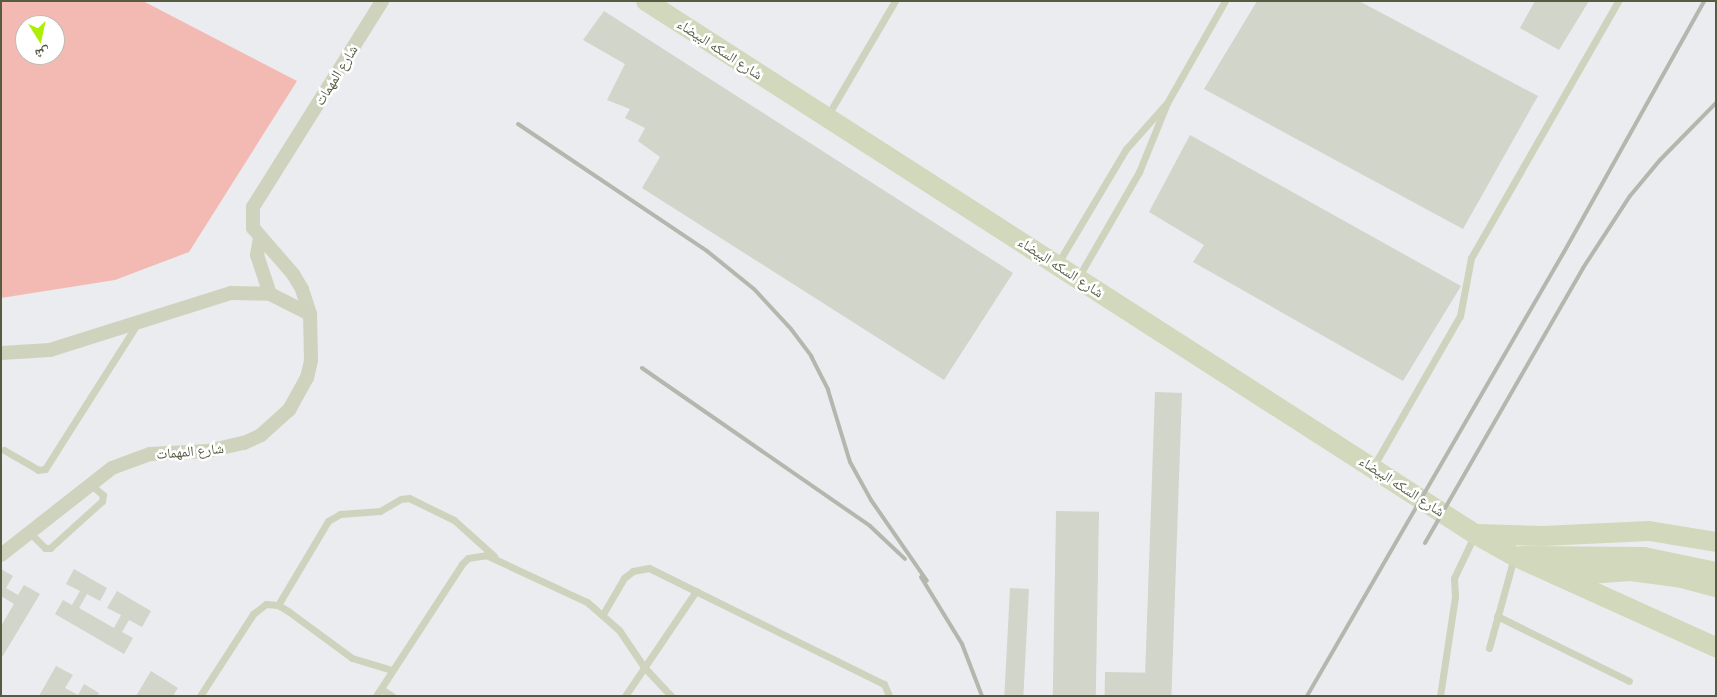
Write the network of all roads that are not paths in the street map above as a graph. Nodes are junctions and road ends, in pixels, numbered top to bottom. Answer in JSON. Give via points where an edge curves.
{"nodes":[{"id":1,"x":382,"y":1,"type":"edge"},
{"id":2,"x":646,"y":1,"type":"edge"},
{"id":3,"x":895,"y":1,"type":"edge"},
{"id":4,"x":1225,"y":1,"type":"edge"},
{"id":5,"x":1618,"y":1,"type":"edge"},
{"id":6,"x":1167,"y":102,"type":"junction"},
{"id":7,"x":827,"y":117,"type":"junction"},
{"id":8,"x":260,"y":238,"type":"junction"},
{"id":9,"x":1057,"y":264,"type":"junction"},
{"id":10,"x":1078,"y":278,"type":"junction"},
{"id":11,"x":270,"y":294,"type":"junction"},
{"id":12,"x":310,"y":314,"type":"junction"},
{"id":13,"x":139,"y":322,"type":"junction"},
{"id":14,"x":1,"y":353,"type":"edge"},
{"id":15,"x":4,"y":450,"type":"dead end"},
{"id":16,"x":1372,"y":468,"type":"junction"},
{"id":17,"x":90,"y":484,"type":"junction"},
{"id":18,"x":30,"y":533,"type":"junction"},
{"id":19,"x":1475,"y":534,"type":"junction"},
{"id":20,"x":1716,"y":542,"type":"edge"},
{"id":21,"x":1,"y":555,"type":"edge"},
{"id":22,"x":494,"y":556,"type":"junction"},
{"id":23,"x":1514,"y":556,"type":"junction"},
{"id":24,"x":1716,"y":572,"type":"edge"},
{"id":25,"x":1558,"y":576,"type":"junction"},
{"id":26,"x":1716,"y":587,"type":"edge"},
{"id":27,"x":696,"y":591,"type":"junction"},
{"id":28,"x":278,"y":605,"type":"junction"},
{"id":29,"x":603,"y":614,"type":"junction"},
{"id":30,"x":1497,"y":616,"type":"junction"},
{"id":31,"x":1716,"y":647,"type":"edge"},
{"id":32,"x":1489,"y":648,"type":"dead end"},
{"id":33,"x":644,"y":667,"type":"junction"},
{"id":34,"x":392,"y":670,"type":"junction"},
{"id":35,"x":1629,"y":681,"type":"dead end"},
{"id":36,"x":380,"y":688,"type":"junction"},
{"id":37,"x":200,"y":696,"type":"edge"},
{"id":38,"x":376,"y":696,"type":"edge"},
{"id":39,"x":392,"y":696,"type":"edge"},
{"id":40,"x":625,"y":696,"type":"edge"},
{"id":41,"x":671,"y":696,"type":"edge"},
{"id":42,"x":889,"y":696,"type":"edge"},
{"id":43,"x":1440,"y":696,"type":"edge"}],
"edges":[{"from":1,"to":8,"type":"street","name":"شارع المهمات","via":[[253,207],[253,228]]},
{"from":2,"to":7,"type":"street","name":"شارع السكه البيضاء"},
{"from":3,"to":7,"type":"lane"},
{"from":4,"to":6,"type":"lane"},
{"from":5,"to":16,"type":"lane","via":[[1471,258],[1460,316]]},
{"from":6,"to":9,"type":"lane","via":[[1126,149]]},
{"from":6,"to":10,"type":"lane","via":[[1139,172]]},
{"from":7,"to":9,"type":"street","name":"شارع السكه البيضاء"},
{"from":8,"to":11,"type":"street","via":[[257,255]]},
{"from":8,"to":12,"type":"street","name":"شارع المهمات","via":[[293,274]]},
{"from":9,"to":10,"type":"street","name":"شارع السكه البيضاء"},
{"from":10,"to":16,"type":"street","name":"شارع السكه البيضاء"},
{"from":11,"to":12,"type":"street"},
{"from":11,"to":13,"type":"street","via":[[231,293]]},
{"from":12,"to":17,"type":"street","name":"شارع المهمات","via":[[313,342],[307,378],[289,410],[276,424],[227,449],[170,451],[131,460]]},
{"from":13,"to":14,"type":"street","via":[[50,350]]},
{"from":13,"to":15,"type":"lane","via":[[45,469],[38,470]]},
{"from":16,"to":19,"type":"street","name":"شارع السكه البيضاء"},
{"from":17,"to":18,"type":"street","name":"شارع المهمات"},
{"from":17,"to":18,"type":"lane","via":[[103,495],[102,501],[50,548],[45,548]]},
{"from":18,"to":21,"type":"street","name":"شارع المهمات"},
{"from":19,"to":20,"type":"street","via":[[1543,536],[1648,531]]},
{"from":19,"to":23,"type":"street","name":"شارع السكه البيضاء"},
{"from":19,"to":43,"type":"lane","via":[[1454,578],[1455,597]]},
{"from":22,"to":28,"type":"lane","via":[[454,520],[409,498],[402,498],[380,511],[340,514],[328,521]]},
{"from":22,"to":29,"type":"lane","via":[[570,593]]},
{"from":22,"to":34,"type":"lane","via":[[477,555],[462,564]]},
{"from":23,"to":24,"type":"street","via":[[1644,557]]},
{"from":23,"to":25,"type":"street","name":"شارع السكه البيضاء"},
{"from":23,"to":30,"type":"lane"},
{"from":25,"to":26,"type":"street","via":[[1631,571],[1682,578]]},
{"from":25,"to":31,"type":"street","name":"شارع السكه البيضاء"},
{"from":27,"to":29,"type":"lane","via":[[657,571],[641,568],[624,578]]},
{"from":27,"to":33,"type":"lane"},
{"from":27,"to":42,"type":"lane","via":[[884,684]]},
{"from":28,"to":34,"type":"lane","via":[[352,658]]},
{"from":28,"to":37,"type":"lane","via":[[266,604],[253,614]]},
{"from":29,"to":33,"type":"lane","via":[[619,630]]},
{"from":30,"to":32,"type":"lane"},
{"from":30,"to":35,"type":"lane"},
{"from":33,"to":40,"type":"lane"},
{"from":33,"to":41,"type":"lane"},
{"from":34,"to":36,"type":"lane"},
{"from":36,"to":38,"type":"lane"},
{"from":36,"to":39,"type":"lane"}]}
